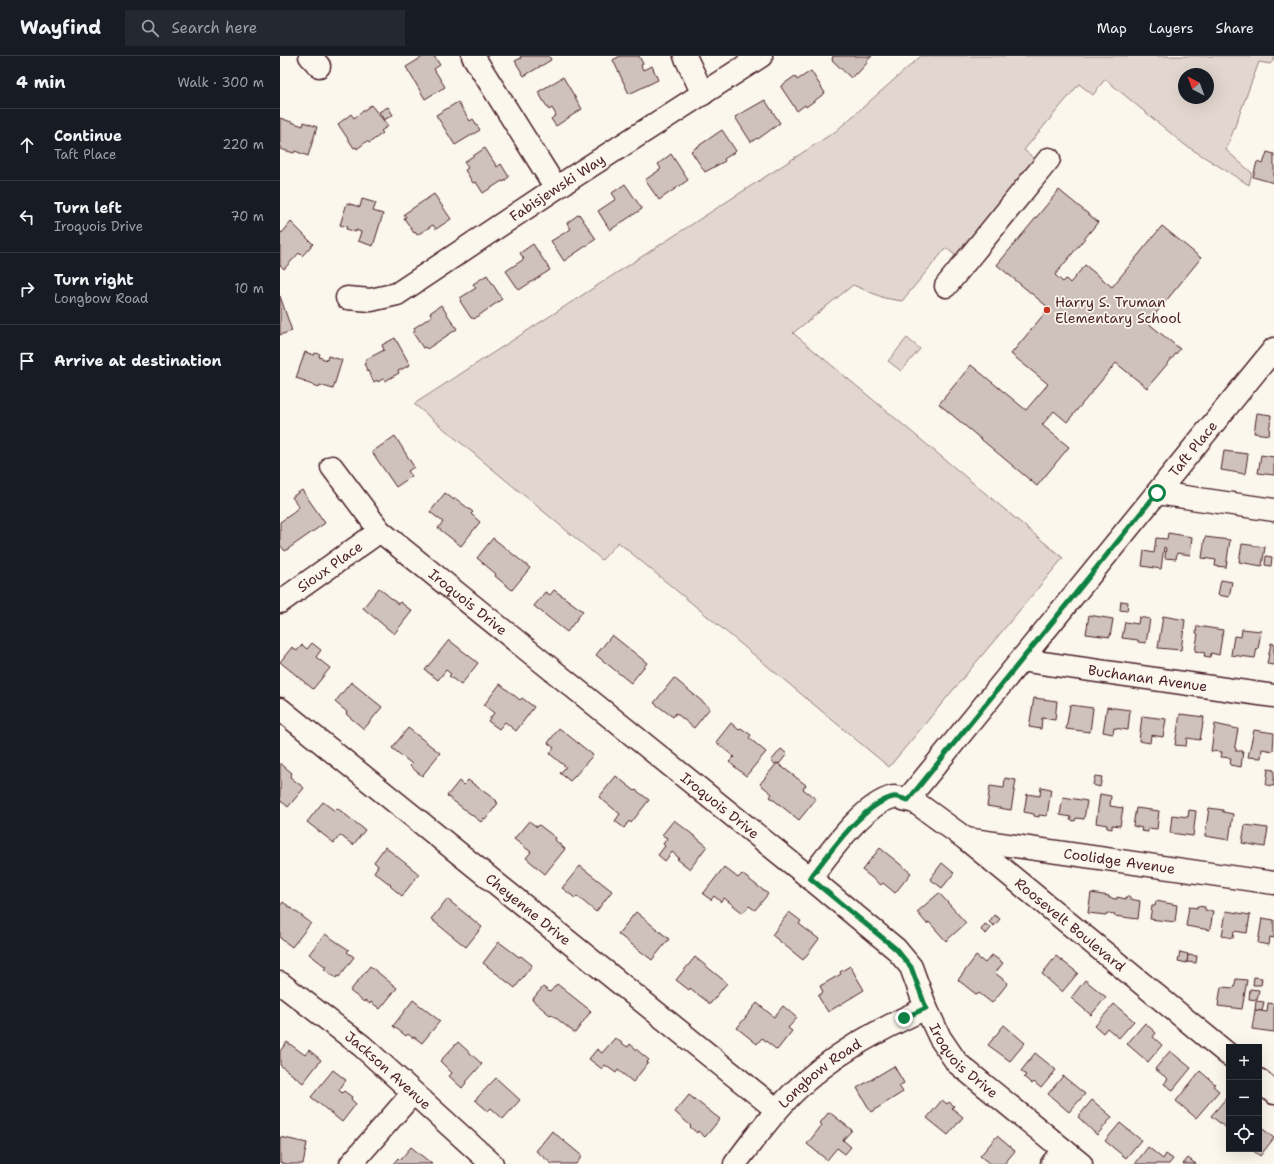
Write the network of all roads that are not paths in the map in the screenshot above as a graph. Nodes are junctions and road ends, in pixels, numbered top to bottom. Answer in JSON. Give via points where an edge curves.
{"nodes":[{"id":1,"x":473,"y":56,"type":"edge"},
{"id":2,"x":685,"y":56,"type":"edge"},
{"id":3,"x":761,"y":56,"type":"edge"},
{"id":4,"x":703,"y":94,"type":"junction"},
{"id":5,"x":1049,"y":159,"type":"dead end"},
{"id":6,"x":556,"y":188,"type":"junction"},
{"id":7,"x":946,"y":286,"type":"dead end"},
{"id":8,"x":347,"y":298,"type":"dead end"},
{"id":9,"x":1274,"y":349,"type":"edge"},
{"id":10,"x":332,"y":467,"type":"dead end"},
{"id":11,"x":1157,"y":493,"type":"junction"},
{"id":12,"x":1274,"y":510,"type":"edge"},
{"id":13,"x":380,"y":531,"type":"junction"},
{"id":14,"x":280,"y":602,"type":"edge"},
{"id":15,"x":1020,"y":660,"type":"junction"},
{"id":16,"x":1274,"y":696,"type":"edge"},
{"id":17,"x":280,"y":709,"type":"edge"},
{"id":18,"x":908,"y":800,"type":"junction"},
{"id":19,"x":966,"y":839,"type":"junction"},
{"id":20,"x":810,"y":878,"type":"junction"},
{"id":21,"x":1274,"y":883,"type":"edge"},
{"id":22,"x":280,"y":983,"type":"edge"},
{"id":23,"x":926,"y":1008,"type":"junction"},
{"id":24,"x":1226,"y":1053,"type":"edge"},
{"id":25,"x":1262,"y":1073,"type":"edge"},
{"id":26,"x":1274,"y":1075,"type":"edge"},
{"id":27,"x":1262,"y":1083,"type":"edge"},
{"id":28,"x":413,"y":1093,"type":"junction"},
{"id":29,"x":1274,"y":1093,"type":"edge"},
{"id":30,"x":777,"y":1110,"type":"junction"},
{"id":31,"x":1058,"y":1157,"type":"edge"},
{"id":32,"x":351,"y":1164,"type":"edge"},
{"id":33,"x":492,"y":1164,"type":"edge"},
{"id":34,"x":735,"y":1164,"type":"edge"},
{"id":35,"x":1081,"y":1164,"type":"edge"}],
"edges":[{"from":1,"to":6,"type":"street"},
{"from":2,"to":4,"type":"street"},
{"from":3,"to":4,"type":"street","name":"Fabisjewski Way"},
{"from":4,"to":6,"type":"street","name":"Fabisjewski Way"},
{"from":5,"to":7,"type":"street"},
{"from":6,"to":8,"type":"street","name":"Fabisjewski Way","via":[[396,294],[371,300]]},
{"from":9,"to":11,"type":"street","name":"Taft Place"},
{"from":10,"to":13,"type":"street","name":"Iroquois Drive"},
{"from":11,"to":12,"type":"street"},
{"from":11,"to":15,"type":"street","name":"Taft Place"},
{"from":13,"to":14,"type":"street","name":"Sioux Place"},
{"from":13,"to":20,"type":"street","name":"Iroquois Drive"},
{"from":15,"to":16,"type":"street","name":"Buchanan Avenue"},
{"from":15,"to":18,"type":"street","name":"Taft Place"},
{"from":17,"to":30,"type":"street","name":"Cheyenne Drive"},
{"from":18,"to":19,"type":"street","name":"Roosevelt Boulevard","via":[[915,802]]},
{"from":18,"to":20,"type":"street","via":[[894,796],[876,804],[855,822]]},
{"from":19,"to":21,"type":"street","name":"Coolidge Avenue"},
{"from":19,"to":24,"type":"street","name":"Roosevelt Boulevard"},
{"from":20,"to":23,"type":"street","name":"Iroquois Drive","via":[[896,949],[911,967]]},
{"from":22,"to":28,"type":"street","name":"Jackson Avenue","via":[[362,1046]]},
{"from":23,"to":30,"type":"street","name":"Longbow Road","via":[[844,1051],[810,1078]]},
{"from":23,"to":31,"type":"street","name":"Iroquois Drive","via":[[940,1038],[957,1063]]},
{"from":25,"to":26,"type":"street"},
{"from":27,"to":29,"type":"street"},
{"from":28,"to":32,"type":"street"},
{"from":28,"to":33,"type":"street","name":"Jackson Avenue"},
{"from":30,"to":34,"type":"street","name":"Longbow Road"},
{"from":31,"to":35,"type":"street","name":"Iroquois Drive"}]}
